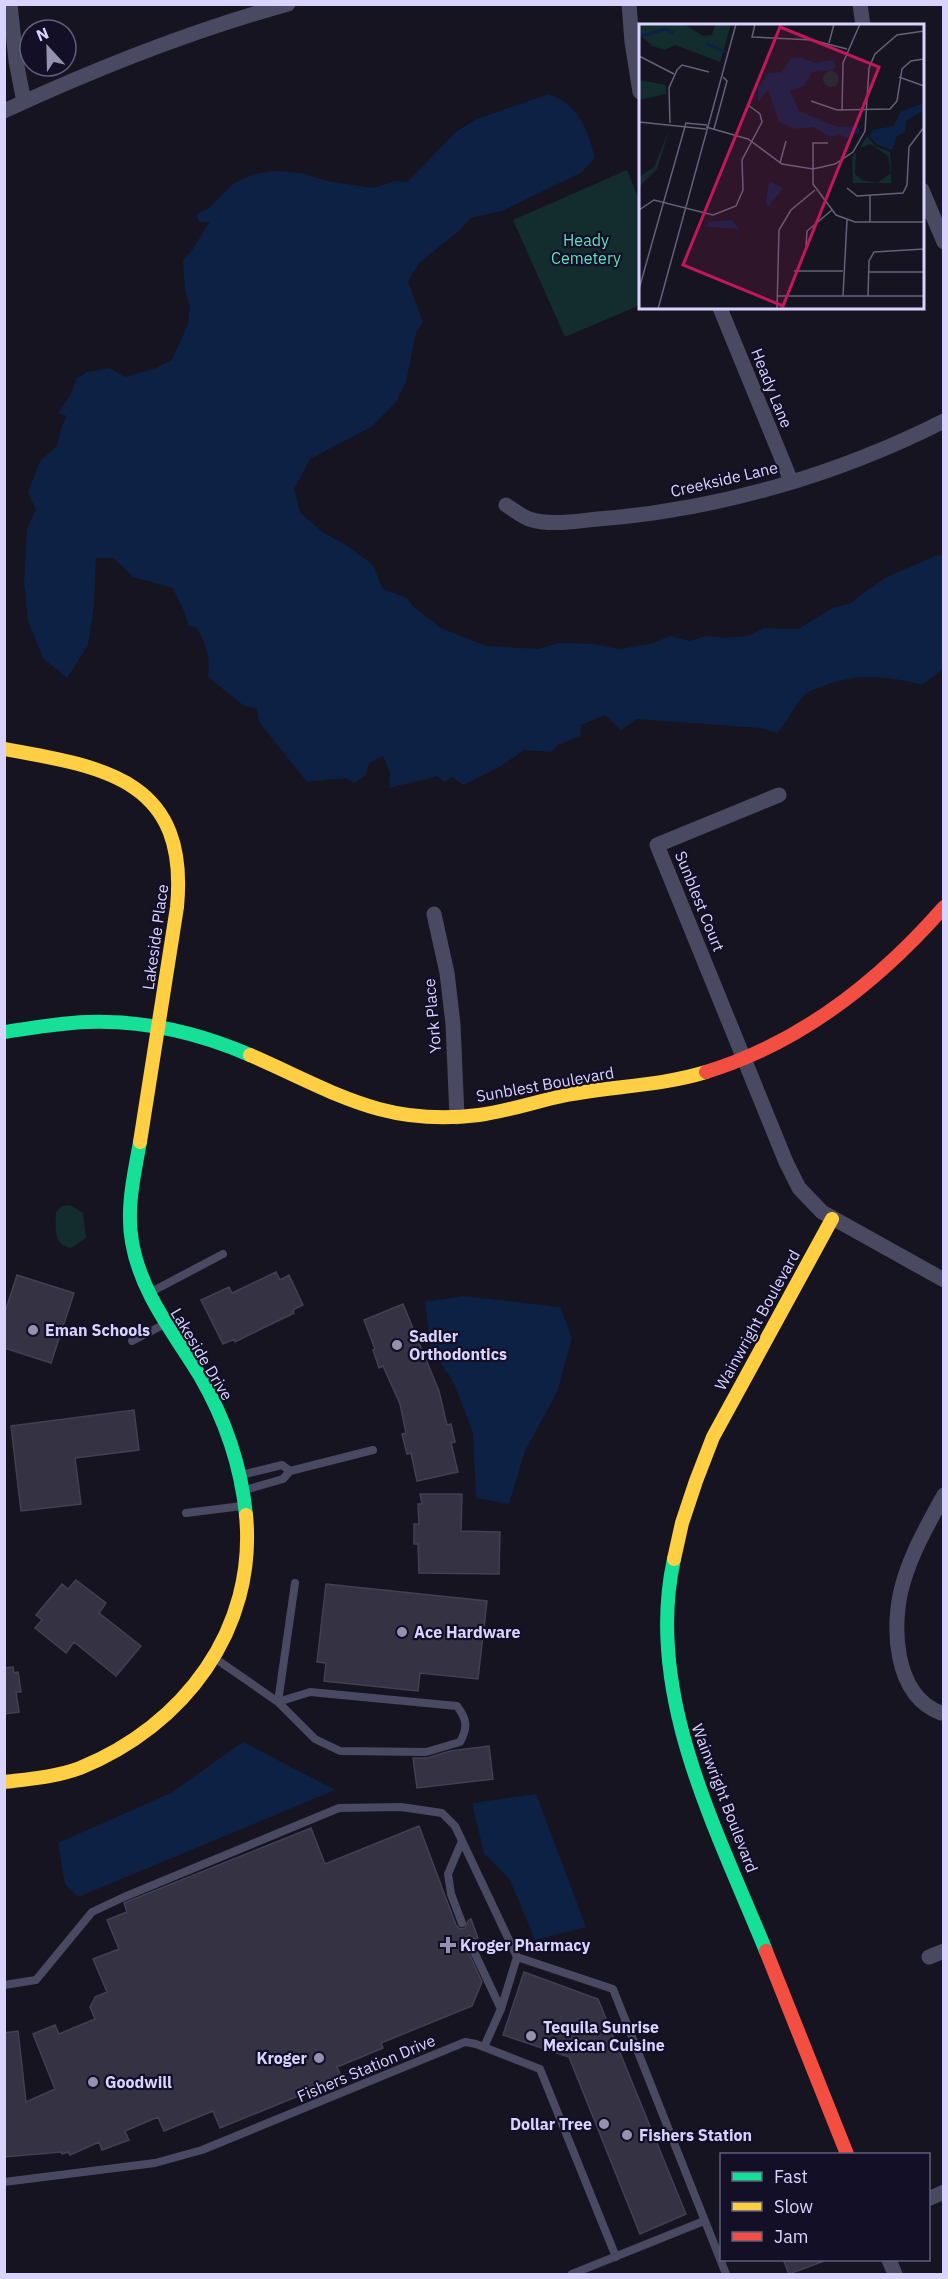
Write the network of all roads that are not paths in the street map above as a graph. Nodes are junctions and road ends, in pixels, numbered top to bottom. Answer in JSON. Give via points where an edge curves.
{"nodes":[{"id":1,"x":10,"y":4,"type":"edge"},
{"id":2,"x":288,"y":4,"type":"edge"},
{"id":3,"x":629,"y":4,"type":"edge"},
{"id":4,"x":860,"y":4,"type":"edge"},
{"id":5,"x":235,"y":12,"type":"edge"},
{"id":6,"x":863,"y":24,"type":"edge"},
{"id":7,"x":639,"y":87,"type":"edge"},
{"id":8,"x":24,"y":102,"type":"junction"},
{"id":9,"x":4,"y":111,"type":"edge"},
{"id":10,"x":924,"y":195,"type":"edge"},
{"id":11,"x":944,"y":242,"type":"edge"},
{"id":12,"x":720,"y":309,"type":"edge"},
{"id":13,"x":944,"y":421,"type":"edge"},
{"id":14,"x":791,"y":481,"type":"junction"},
{"id":15,"x":506,"y":505,"type":"dead end"},
{"id":16,"x":4,"y":749,"type":"edge"},
{"id":17,"x":779,"y":795,"type":"dead end"},
{"id":18,"x":944,"y":907,"type":"edge"},
{"id":19,"x":434,"y":914,"type":"dead end"},
{"id":20,"x":159,"y":1027,"type":"junction"},
{"id":21,"x":4,"y":1032,"type":"edge"},
{"id":22,"x":746,"y":1059,"type":"junction"},
{"id":23,"x":457,"y":1117,"type":"junction"},
{"id":24,"x":832,"y":1219,"type":"junction"},
{"id":25,"x":223,"y":1254,"type":"dead end"},
{"id":26,"x":944,"y":1281,"type":"edge"},
{"id":27,"x":147,"y":1294,"type":"junction"},
{"id":28,"x":165,"y":1324,"type":"junction"},
{"id":29,"x":132,"y":1341,"type":"dead end"},
{"id":30,"x":373,"y":1450,"type":"dead end"},
{"id":31,"x":290,"y":1471,"type":"junction"},
{"id":32,"x":240,"y":1475,"type":"junction"},
{"id":33,"x":244,"y":1490,"type":"junction"},
{"id":34,"x":944,"y":1496,"type":"edge"},
{"id":35,"x":247,"y":1506,"type":"junction"},
{"id":36,"x":186,"y":1513,"type":"dead end"},
{"id":37,"x":295,"y":1583,"type":"dead end"},
{"id":38,"x":215,"y":1658,"type":"junction"},
{"id":39,"x":278,"y":1702,"type":"junction"},
{"id":40,"x":940,"y":1713,"type":"dead end"},
{"id":41,"x":4,"y":1782,"type":"edge"},
{"id":42,"x":462,"y":1841,"type":"junction"},
{"id":43,"x":462,"y":1923,"type":"dead end"},
{"id":44,"x":469,"y":1941,"type":"dead end"},
{"id":45,"x":517,"y":1957,"type":"junction"},
{"id":46,"x":4,"y":1985,"type":"edge"},
{"id":47,"x":501,"y":2009,"type":"junction"},
{"id":48,"x":484,"y":2047,"type":"junction"},
{"id":49,"x":847,"y":2153,"type":"edge"},
{"id":50,"x":4,"y":2182,"type":"edge"},
{"id":51,"x":944,"y":2192,"type":"edge"},
{"id":52,"x":930,"y":2198,"type":"edge"},
{"id":53,"x":704,"y":2221,"type":"junction"},
{"id":54,"x":616,"y":2257,"type":"junction"},
{"id":55,"x":720,"y":2260,"type":"edge"},
{"id":56,"x":572,"y":2274,"type":"edge"}],
"edges":[{"from":1,"to":8,"type":"street"},
{"from":2,"to":5,"type":"street"},
{"from":3,"to":7,"type":"street"},
{"from":4,"to":6,"type":"street"},
{"from":5,"to":8,"type":"street"},
{"from":8,"to":9,"type":"street"},
{"from":10,"to":11,"type":"street"},
{"from":12,"to":14,"type":"street","name":"Heady Lane"},
{"from":13,"to":14,"type":"street","name":"Creekside Lane","via":[[869,454]]},
{"from":14,"to":15,"type":"street","name":"Creekside Lane","via":[[700,505],[614,518],[545,523],[527,519]]},
{"from":16,"to":20,"type":"street","name":"Lakeside Place","via":[[108,772],[145,795],[166,823],[176,852],[179,888]]},
{"from":17,"to":22,"type":"street","name":"Sunblest Court","via":[[657,845]]},
{"from":18,"to":22,"type":"street","name":"Sunblest Boulevard","via":[[910,945],[857,991]]},
{"from":19,"to":23,"type":"street","name":"York Place","via":[[453,1024]]},
{"from":20,"to":21,"type":"street","name":"Sunblest Boulevard","via":[[111,1022]]},
{"from":20,"to":23,"type":"street","name":"Sunblest Boulevard","via":[[245,1053],[337,1096],[373,1108],[407,1115]]},
{"from":20,"to":27,"type":"street","name":"Lakeside Drive","via":[[131,1189],[133,1251]]},
{"from":22,"to":23,"type":"street","name":"Sunblest Boulevard","via":[[682,1079]]},
{"from":22,"to":24,"type":"street","via":[[794,1179],[806,1196]]},
{"from":24,"to":26,"type":"street"},
{"from":24,"to":49,"type":"street","name":"Wainwright Boulevard","via":[[698,1471],[674,1552],[667,1624],[669,1668],[681,1735]]},
{"from":25,"to":27,"type":"lane"},
{"from":27,"to":28,"type":"street","name":"Lakeside Drive"},
{"from":28,"to":29,"type":"lane"},
{"from":28,"to":32,"type":"street","name":"Lakeside Drive","via":[[203,1381],[228,1436]]},
{"from":30,"to":31,"type":"lane"},
{"from":31,"to":32,"type":"lane","via":[[282,1465]]},
{"from":31,"to":33,"type":"lane","via":[[283,1479]]},
{"from":32,"to":33,"type":"street","name":"Lakeside Drive"},
{"from":33,"to":35,"type":"street","name":"Lakeside Drive"},
{"from":34,"to":40,"type":"street","via":[[913,1554],[902,1586],[898,1621],[900,1656],[907,1679],[920,1700]]},
{"from":35,"to":36,"type":"lane"},
{"from":35,"to":38,"type":"street","name":"Lakeside Drive","via":[[249,1545],[243,1588]]},
{"from":37,"to":39,"type":"lane"},
{"from":38,"to":39,"type":"lane"},
{"from":38,"to":41,"type":"street","name":"Lakeside Drive","via":[[193,1691],[166,1718],[123,1748],[79,1768]]},
{"from":39,"to":39,"type":"lane","via":[[315,1739],[340,1751],[426,1752],[460,1742],[466,1731],[465,1716],[457,1707],[310,1692]]},
{"from":42,"to":43,"type":"lane","via":[[448,1874]]},
{"from":42,"to":45,"type":"lane"},
{"from":42,"to":46,"type":"lane","via":[[455,1826],[442,1813],[401,1807],[339,1808],[92,1912],[36,1980]]},
{"from":44,"to":47,"type":"lane"},
{"from":45,"to":47,"type":"lane"},
{"from":45,"to":53,"type":"lane","via":[[613,1989]]},
{"from":47,"to":48,"type":"lane"},
{"from":48,"to":50,"type":"lane","name":"Fishers Station Drive","via":[[465,2042],[213,2145],[155,2163]]},
{"from":48,"to":54,"type":"lane","name":"Fishers Station Drive","via":[[540,2069]]},
{"from":51,"to":52,"type":"street"},
{"from":53,"to":54,"type":"lane"},
{"from":53,"to":55,"type":"lane"},
{"from":54,"to":56,"type":"lane"}]}
